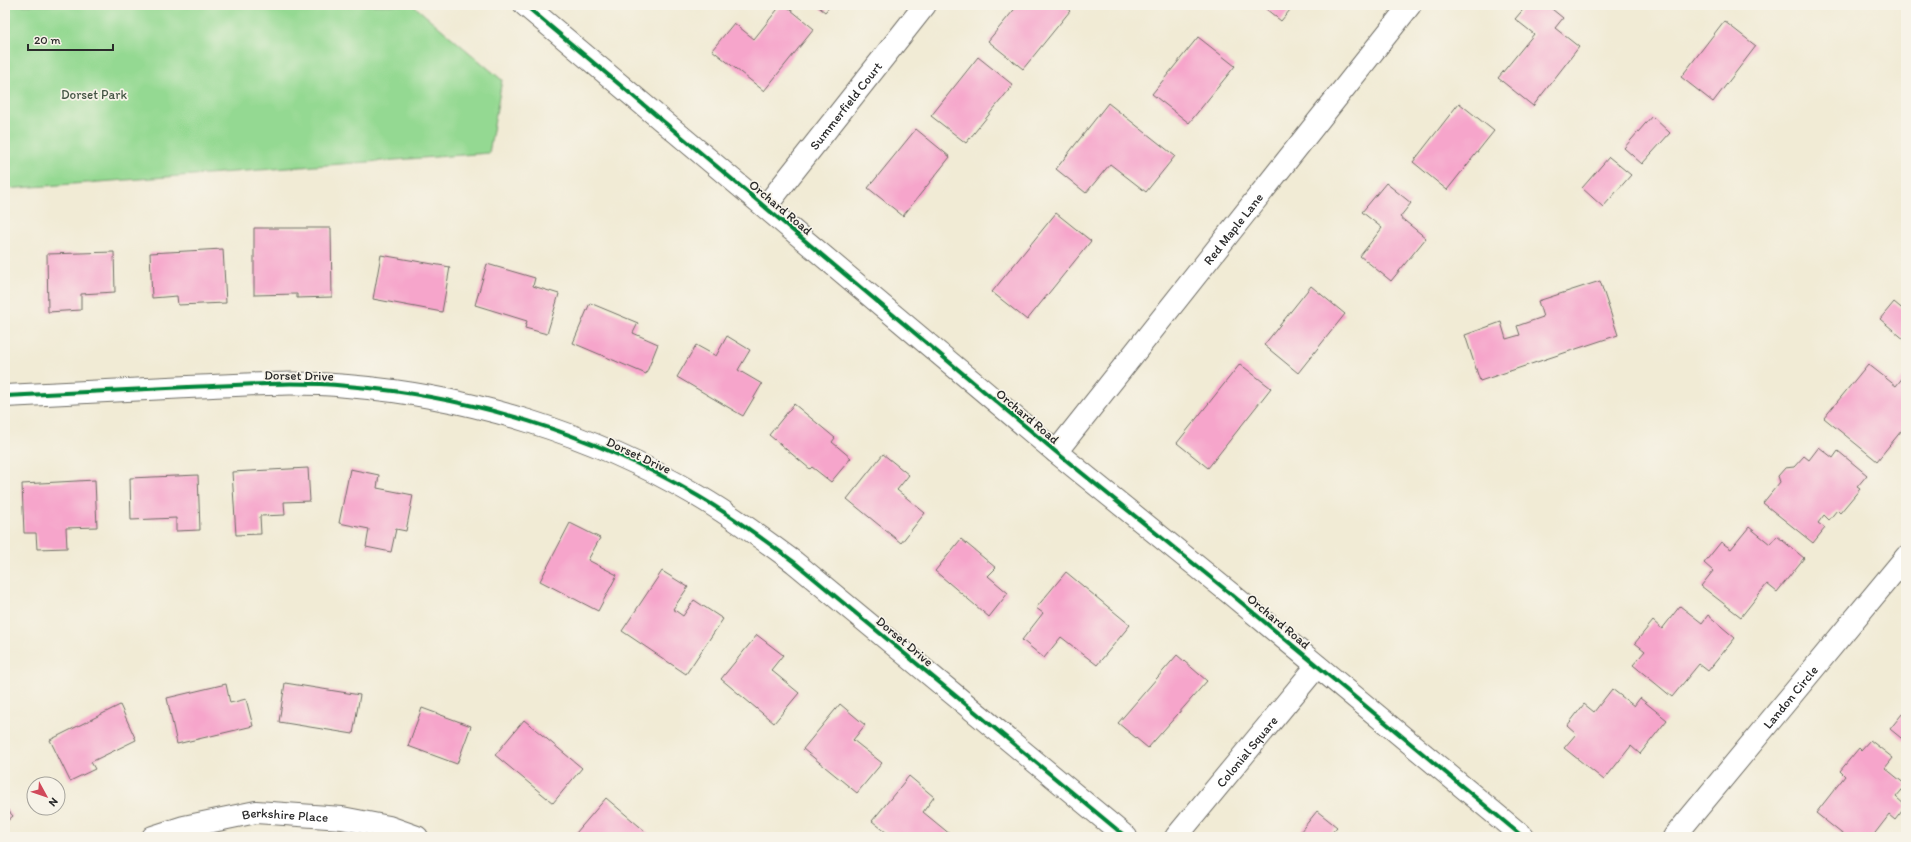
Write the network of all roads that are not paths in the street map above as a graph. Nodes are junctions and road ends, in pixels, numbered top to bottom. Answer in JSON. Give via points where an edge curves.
{"nodes":[{"id":1,"x":525,"y":5,"type":"edge"},
{"id":2,"x":925,"y":5,"type":"edge"},
{"id":3,"x":1410,"y":5,"type":"edge"},
{"id":4,"x":766,"y":206,"type":"junction"},
{"id":5,"x":5,"y":396,"type":"edge"},
{"id":6,"x":1056,"y":452,"type":"junction"},
{"id":7,"x":1906,"y":557,"type":"edge"},
{"id":8,"x":1317,"y":666,"type":"junction"},
{"id":9,"x":153,"y":837,"type":"edge"},
{"id":10,"x":417,"y":837,"type":"edge"},
{"id":11,"x":1126,"y":837,"type":"edge"},
{"id":12,"x":1176,"y":837,"type":"edge"},
{"id":13,"x":1523,"y":837,"type":"edge"},
{"id":14,"x":1674,"y":837,"type":"edge"}],
"edges":[{"from":1,"to":4,"type":"street","name":"Orchard Road"},
{"from":2,"to":4,"type":"street","name":"Summerfield Court"},
{"from":3,"to":6,"type":"street","name":"Red Maple Lane"},
{"from":4,"to":6,"type":"street","name":"Orchard Road"},
{"from":5,"to":11,"type":"street","name":"Dorset Drive","via":[[262,384],[345,385],[438,398],[497,411],[608,450],[699,496],[754,532],[794,562]]},
{"from":6,"to":8,"type":"street","name":"Orchard Road"},
{"from":7,"to":14,"type":"street","name":"Landon Circle"},
{"from":8,"to":12,"type":"street","name":"Colonial Square"},
{"from":8,"to":13,"type":"street","name":"Orchard Road"},
{"from":9,"to":10,"type":"street","name":"Berkshire Place","via":[[184,827],[256,812],[342,818],[389,827]]}]}
